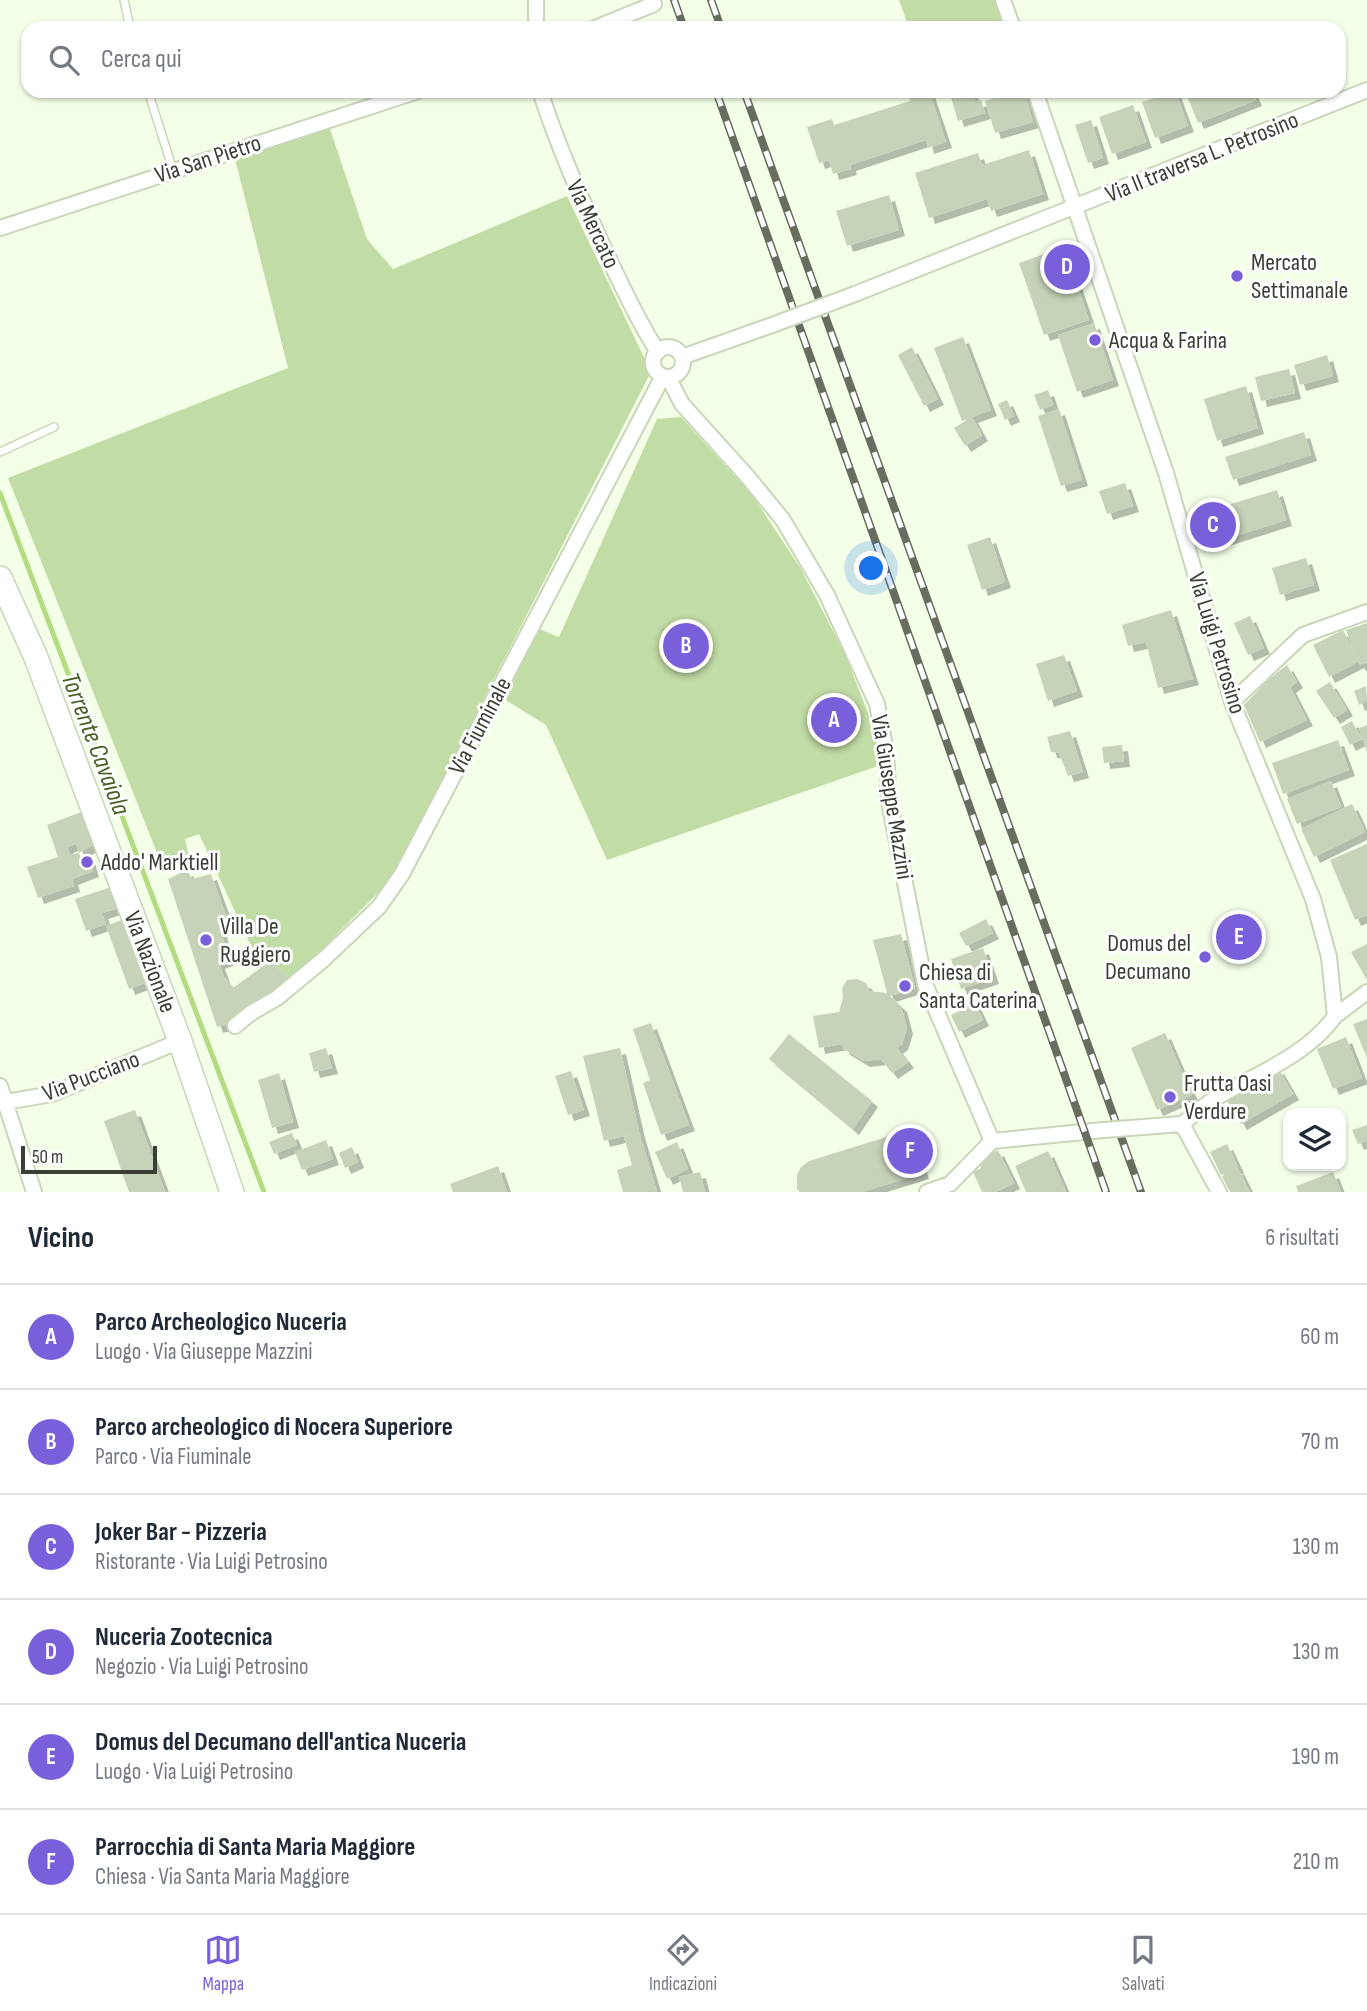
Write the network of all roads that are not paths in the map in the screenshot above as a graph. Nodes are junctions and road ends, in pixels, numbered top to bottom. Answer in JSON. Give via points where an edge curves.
{"nodes":[{"id":1,"x":124,"y":0,"type":"edge"},
{"id":2,"x":536,"y":0,"type":"edge"},
{"id":3,"x":1003,"y":0,"type":"edge"},
{"id":4,"x":654,"y":4,"type":"dead end"},
{"id":5,"x":128,"y":21,"type":"edge"},
{"id":6,"x":536,"y":21,"type":"edge"},
{"id":7,"x":612,"y":21,"type":"edge"},
{"id":8,"x":1010,"y":21,"type":"edge"},
{"id":9,"x":1367,"y":90,"type":"edge"},
{"id":10,"x":151,"y":98,"type":"edge"},
{"id":11,"x":396,"y":98,"type":"edge"},
{"id":12,"x":542,"y":98,"type":"edge"},
{"id":13,"x":1037,"y":98,"type":"edge"},
{"id":14,"x":173,"y":170,"type":"junction"},
{"id":15,"x":1076,"y":208,"type":"junction"},
{"id":16,"x":0,"y":228,"type":"edge"},
{"id":17,"x":658,"y":352,"type":"junction"},
{"id":18,"x":682,"y":357,"type":"junction"},
{"id":19,"x":665,"y":376,"type":"junction"},
{"id":20,"x":54,"y":427,"type":"dead end"},
{"id":21,"x":1,"y":452,"type":"edge"},
{"id":22,"x":0,"y":578,"type":"edge"},
{"id":23,"x":1367,"y":612,"type":"edge"},
{"id":24,"x":1232,"y":702,"type":"junction"},
{"id":25,"x":1367,"y":992,"type":"edge"},
{"id":26,"x":1335,"y":1016,"type":"junction"},
{"id":27,"x":235,"y":1026,"type":"dead end"},
{"id":28,"x":180,"y":1041,"type":"junction"},
{"id":29,"x":0,"y":1086,"type":"edge"},
{"id":30,"x":3,"y":1103,"type":"edge"},
{"id":31,"x":1182,"y":1124,"type":"junction"},
{"id":32,"x":992,"y":1141,"type":"junction"},
{"id":33,"x":951,"y":1188,"type":"edge"},
{"id":34,"x":34,"y":1192,"type":"edge"},
{"id":35,"x":232,"y":1192,"type":"edge"},
{"id":36,"x":927,"y":1192,"type":"edge"},
{"id":37,"x":1219,"y":1192,"type":"edge"}],
"edges":[{"from":1,"to":5,"type":"lane"},
{"from":2,"to":6,"type":"street"},
{"from":3,"to":8,"type":"street"},
{"from":4,"to":7,"type":"street"},
{"from":9,"to":15,"type":"street","name":"Via II traversa L. Petrosino"},
{"from":10,"to":14,"type":"lane"},
{"from":11,"to":14,"type":"street","name":"Via San Pietro"},
{"from":12,"to":17,"type":"street","name":"Via Mercato","via":[[579,194],[635,314]]},
{"from":13,"to":15,"type":"street","name":"Via Luigi Petrosino"},
{"from":14,"to":16,"type":"street","name":"Via San Pietro"},
{"from":15,"to":18,"type":"street","name":"Via II traversa L. Petrosino","bridge":true},
{"from":15,"to":24,"type":"street","name":"Via Luigi Petrosino","via":[[1166,473]]},
{"from":17,"to":18,"type":"street","via":[[671,348]]},
{"from":17,"to":19,"type":"street","via":[[654,366]]},
{"from":18,"to":19,"type":"street","via":[[680,371]]},
{"from":19,"to":27,"type":"street","name":"Via Fiuminale","via":[[402,873],[379,907],[324,959]]},
{"from":19,"to":32,"type":"street","name":"Via Giuseppe Mazzini","via":[[682,404],[783,520],[827,594],[877,704],[889,802],[925,984]]},
{"from":20,"to":21,"type":"lane"},
{"from":22,"to":28,"type":"main road","name":"Via Nazionale","via":[[35,655]]},
{"from":23,"to":24,"type":"street","via":[[1303,635]]},
{"from":24,"to":26,"type":"street","name":"Via Luigi Petrosino","via":[[1313,899],[1329,957]]},
{"from":25,"to":26,"type":"street"},
{"from":26,"to":31,"type":"street","via":[[1324,1032]]},
{"from":28,"to":30,"type":"street","name":"Via Pucciano","via":[[52,1094]]},
{"from":28,"to":35,"type":"main road","name":"Via Nazionale"},
{"from":29,"to":30,"type":"street"},
{"from":30,"to":34,"type":"street"},
{"from":31,"to":32,"type":"street","bridge":true},
{"from":31,"to":37,"type":"street"},
{"from":32,"to":33,"type":"street"},
{"from":33,"to":36,"type":"street"}]}
